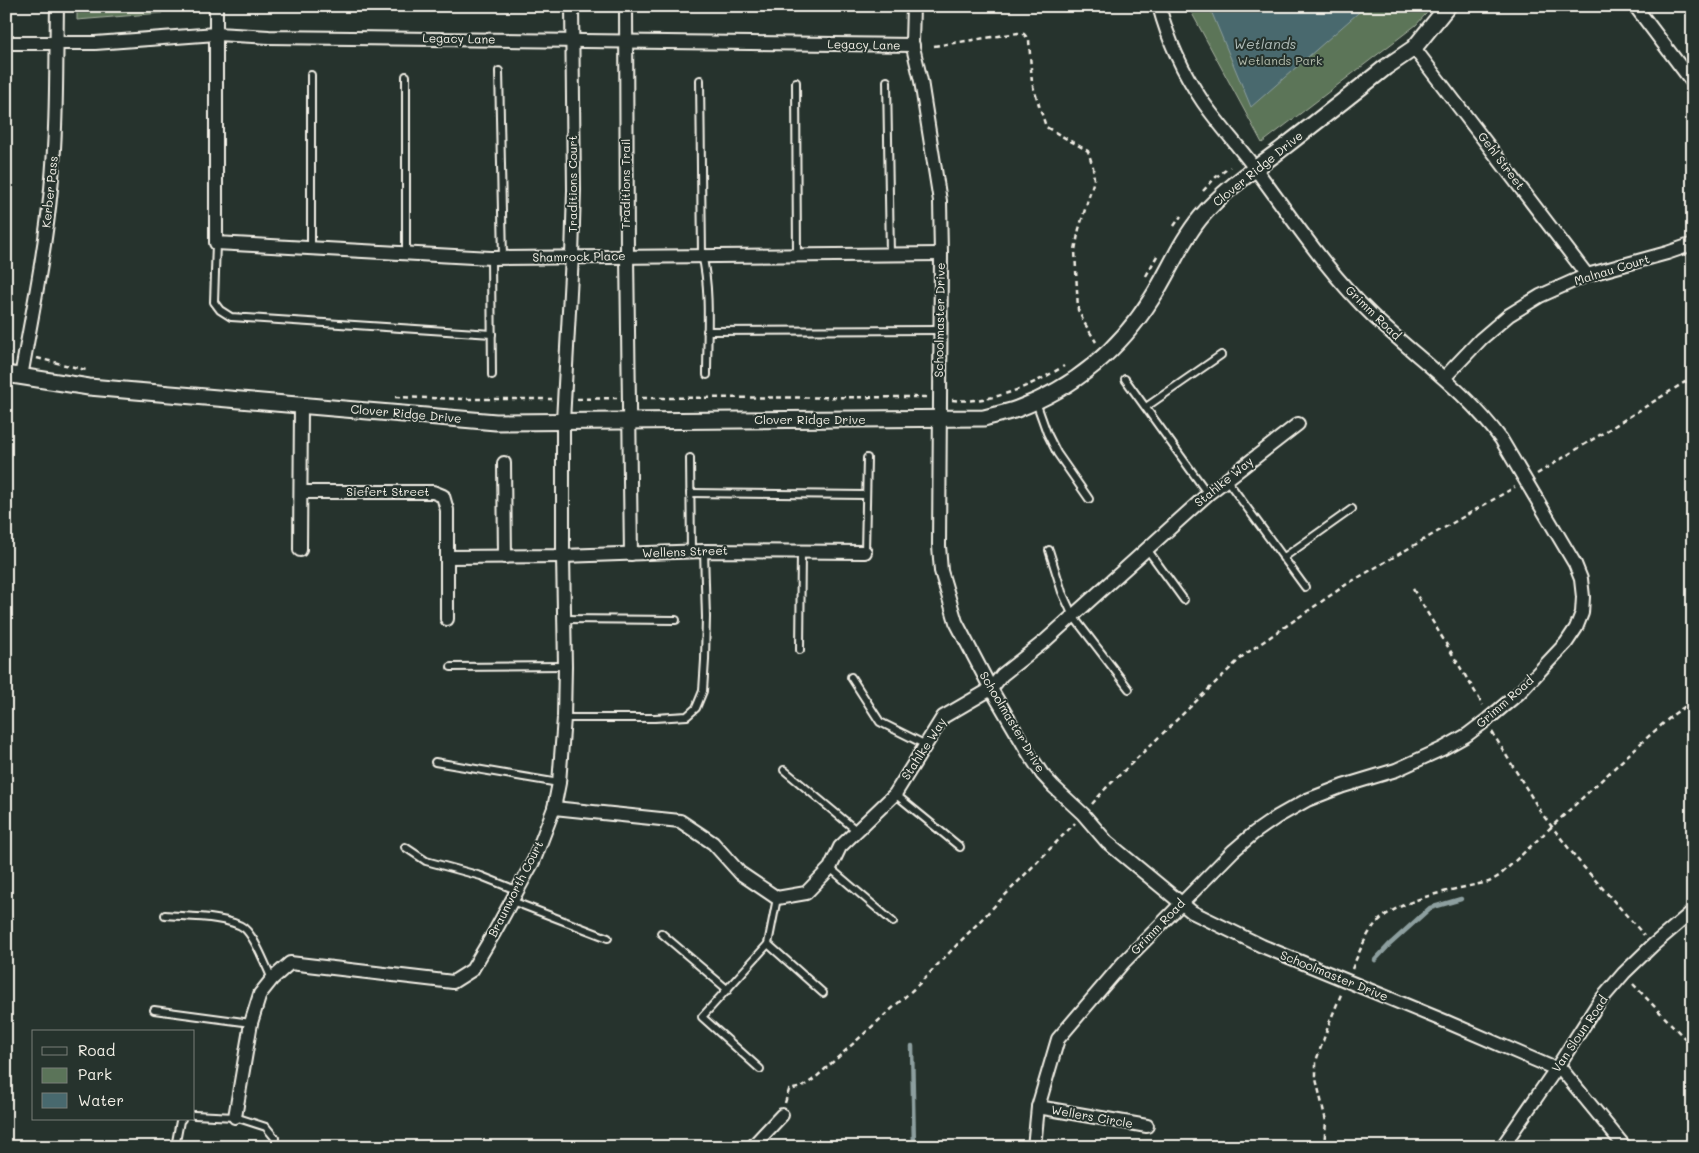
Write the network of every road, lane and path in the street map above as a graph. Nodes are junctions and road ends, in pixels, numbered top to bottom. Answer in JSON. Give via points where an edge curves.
{"nodes":[{"id":1,"x":57,"y":6,"type":"edge"},
{"id":2,"x":216,"y":6,"type":"edge"},
{"id":3,"x":572,"y":6,"type":"edge"},
{"id":4,"x":626,"y":6,"type":"edge"},
{"id":5,"x":913,"y":6,"type":"edge"},
{"id":6,"x":1159,"y":6,"type":"edge"},
{"id":7,"x":1448,"y":6,"type":"edge"},
{"id":8,"x":1635,"y":6,"type":"edge"},
{"id":9,"x":216,"y":34,"type":"junction"},
{"id":10,"x":572,"y":41,"type":"junction"},
{"id":11,"x":626,"y":42,"type":"junction"},
{"id":12,"x":6,"y":43,"type":"edge"},
{"id":13,"x":56,"y":44,"type":"junction"},
{"id":14,"x":913,"y":45,"type":"junction"},
{"id":15,"x":934,"y":46,"type":"dead end"},
{"id":16,"x":1414,"y":48,"type":"junction"},
{"id":17,"x":499,"y":71,"type":"dead end"},
{"id":18,"x":311,"y":75,"type":"dead end"},
{"id":19,"x":406,"y":76,"type":"dead end"},
{"id":20,"x":700,"y":80,"type":"dead end"},
{"id":21,"x":887,"y":81,"type":"dead end"},
{"id":22,"x":796,"y":82,"type":"dead end"},
{"id":23,"x":1693,"y":83,"type":"edge"},
{"id":24,"x":1255,"y":169,"type":"junction"},
{"id":25,"x":216,"y":243,"type":"junction"},
{"id":26,"x":1693,"y":244,"type":"edge"},
{"id":27,"x":311,"y":248,"type":"junction"},
{"id":28,"x":406,"y":253,"type":"junction"},
{"id":29,"x":890,"y":254,"type":"junction"},
{"id":30,"x":941,"y":254,"type":"junction"},
{"id":31,"x":798,"y":255,"type":"junction"},
{"id":32,"x":572,"y":256,"type":"junction"},
{"id":33,"x":627,"y":256,"type":"junction"},
{"id":34,"x":702,"y":256,"type":"junction"},
{"id":35,"x":497,"y":258,"type":"junction"},
{"id":36,"x":1587,"y":274,"type":"junction"},
{"id":37,"x":940,"y":330,"type":"junction"},
{"id":38,"x":707,"y":331,"type":"junction"},
{"id":39,"x":492,"y":334,"type":"junction"},
{"id":40,"x":1096,"y":342,"type":"dead end"},
{"id":41,"x":1221,"y":355,"type":"dead end"},
{"id":42,"x":39,"y":359,"type":"dead end"},
{"id":43,"x":95,"y":371,"type":"dead end"},
{"id":44,"x":14,"y":375,"type":"edge"},
{"id":45,"x":492,"y":375,"type":"dead end"},
{"id":46,"x":707,"y":375,"type":"dead end"},
{"id":47,"x":1693,"y":377,"type":"edge"},
{"id":48,"x":1444,"y":378,"type":"junction"},
{"id":49,"x":1125,"y":379,"type":"dead end"},
{"id":50,"x":391,"y":397,"type":"dead end"},
{"id":51,"x":930,"y":397,"type":"dead end"},
{"id":52,"x":625,"y":398,"type":"dead end"},
{"id":53,"x":636,"y":398,"type":"dead end"},
{"id":54,"x":558,"y":399,"type":"dead end"},
{"id":55,"x":569,"y":399,"type":"dead end"},
{"id":56,"x":1036,"y":400,"type":"junction"},
{"id":57,"x":301,"y":405,"type":"junction"},
{"id":58,"x":1146,"y":408,"type":"junction"},
{"id":59,"x":940,"y":419,"type":"junction"},
{"id":60,"x":563,"y":421,"type":"junction"},
{"id":61,"x":630,"y":421,"type":"junction"},
{"id":62,"x":1298,"y":424,"type":"dead end"},
{"id":63,"x":690,"y":458,"type":"dead end"},
{"id":64,"x":867,"y":458,"type":"dead end"},
{"id":65,"x":504,"y":463,"type":"dead end"},
{"id":66,"x":1226,"y":479,"type":"junction"},
{"id":67,"x":1525,"y":481,"type":"junction"},
{"id":68,"x":301,"y":492,"type":"junction"},
{"id":69,"x":690,"y":493,"type":"junction"},
{"id":70,"x":1208,"y":494,"type":"junction"},
{"id":71,"x":866,"y":495,"type":"junction"},
{"id":72,"x":1089,"y":499,"type":"dead end"},
{"id":73,"x":1352,"y":509,"type":"dead end"},
{"id":74,"x":1147,"y":549,"type":"junction"},
{"id":75,"x":300,"y":550,"type":"dead end"},
{"id":76,"x":1049,"y":550,"type":"dead end"},
{"id":77,"x":698,"y":551,"type":"junction"},
{"id":78,"x":801,"y":552,"type":"junction"},
{"id":79,"x":865,"y":552,"type":"joint"},
{"id":80,"x":631,"y":554,"type":"junction"},
{"id":81,"x":563,"y":556,"type":"junction"},
{"id":82,"x":447,"y":557,"type":"junction"},
{"id":83,"x":505,"y":557,"type":"junction"},
{"id":84,"x":1283,"y":558,"type":"junction"},
{"id":85,"x":1305,"y":587,"type":"dead end"},
{"id":86,"x":1413,"y":589,"type":"dead end"},
{"id":87,"x":1184,"y":600,"type":"dead end"},
{"id":88,"x":1073,"y":616,"type":"junction"},
{"id":89,"x":448,"y":619,"type":"dead end"},
{"id":90,"x":564,"y":619,"type":"junction"},
{"id":91,"x":676,"y":620,"type":"dead end"},
{"id":92,"x":800,"y":650,"type":"dead end"},
{"id":93,"x":565,"y":666,"type":"junction"},
{"id":94,"x":451,"y":667,"type":"dead end"},
{"id":95,"x":852,"y":677,"type":"dead end"},
{"id":96,"x":991,"y":689,"type":"junction"},
{"id":97,"x":1129,"y":689,"type":"dead end"},
{"id":98,"x":1693,"y":702,"type":"edge"},
{"id":99,"x":564,"y":718,"type":"junction"},
{"id":100,"x":1488,"y":719,"type":"junction"},
{"id":101,"x":926,"y":745,"type":"junction"},
{"id":102,"x":435,"y":762,"type":"dead end"},
{"id":103,"x":784,"y":770,"type":"dead end"},
{"id":104,"x":559,"y":783,"type":"junction"},
{"id":105,"x":896,"y":794,"type":"junction"},
{"id":106,"x":554,"y":808,"type":"junction"},
{"id":107,"x":1083,"y":814,"type":"junction"},
{"id":108,"x":1552,"y":825,"type":"junction"},
{"id":109,"x":856,"y":830,"type":"junction"},
{"id":110,"x":404,"y":847,"type":"dead end"},
{"id":111,"x":960,"y":848,"type":"dead end"},
{"id":112,"x":830,"y":868,"type":"junction"},
{"id":113,"x":514,"y":896,"type":"junction"},
{"id":114,"x":777,"y":898,"type":"junction"},
{"id":115,"x":1181,"y":903,"type":"junction"},
{"id":116,"x":1693,"y":911,"type":"edge"},
{"id":117,"x":165,"y":915,"type":"dead end"},
{"id":118,"x":893,"y":922,"type":"dead end"},
{"id":119,"x":661,"y":933,"type":"dead end"},
{"id":120,"x":608,"y":938,"type":"dead end"},
{"id":121,"x":768,"y":944,"type":"junction"},
{"id":122,"x":1653,"y":945,"type":"junction"},
{"id":123,"x":1624,"y":974,"type":"junction"},
{"id":124,"x":272,"y":979,"type":"junction"},
{"id":125,"x":1347,"y":981,"type":"junction"},
{"id":126,"x":728,"y":990,"type":"junction"},
{"id":127,"x":823,"y":993,"type":"dead end"},
{"id":128,"x":154,"y":1010,"type":"dead end"},
{"id":129,"x":251,"y":1023,"type":"junction"},
{"id":130,"x":1693,"y":1047,"type":"edge"},
{"id":131,"x":760,"y":1069,"type":"dead end"},
{"id":132,"x":1556,"y":1069,"type":"junction"},
{"id":133,"x":1038,"y":1108,"type":"junction"},
{"id":134,"x":195,"y":1114,"type":"edge"},
{"id":135,"x":782,"y":1114,"type":"joint"},
{"id":136,"x":235,"y":1117,"type":"junction"},
{"id":137,"x":181,"y":1120,"type":"edge"},
{"id":138,"x":1147,"y":1126,"type":"dead end"},
{"id":139,"x":175,"y":1147,"type":"edge"},
{"id":140,"x":274,"y":1147,"type":"edge"},
{"id":141,"x":752,"y":1147,"type":"edge"},
{"id":142,"x":1034,"y":1147,"type":"edge"},
{"id":143,"x":1324,"y":1147,"type":"edge"},
{"id":144,"x":1502,"y":1147,"type":"edge"},
{"id":145,"x":1625,"y":1147,"type":"edge"}],
"edges":[{"from":1,"to":13,"type":"street","name":"Kerber Pass"},
{"from":2,"to":9,"type":"street"},
{"from":3,"to":10,"type":"street","name":"Traditions Court"},
{"from":4,"to":11,"type":"street","name":"Traditions Trail"},
{"from":5,"to":14,"type":"street","name":"Schoolmaster Drive"},
{"from":6,"to":24,"type":"street","name":"Grimm Road","via":[[1172,43],[1192,83]]},
{"from":7,"to":16,"type":"street","name":"Clover Ridge Drive"},
{"from":8,"to":23,"type":"street"},
{"from":9,"to":10,"type":"street","name":"Legacy Lane"},
{"from":9,"to":13,"type":"street","name":"Legacy Lane"},
{"from":9,"to":25,"type":"street"},
{"from":10,"to":11,"type":"street","name":"Legacy Lane"},
{"from":10,"to":32,"type":"street","name":"Traditions Court"},
{"from":11,"to":14,"type":"street","name":"Legacy Lane"},
{"from":11,"to":33,"type":"street","name":"Traditions Trail"},
{"from":12,"to":13,"type":"street","name":"Legacy Lane"},
{"from":13,"to":44,"type":"street","name":"Kerber Pass","via":[[54,153],[48,217]]},
{"from":14,"to":30,"type":"street","name":"Schoolmaster Drive","via":[[940,201]]},
{"from":15,"to":40,"type":"path","via":[[1018,34],[1024,34],[1029,40],[1032,83],[1046,128],[1088,151],[1093,167],[1094,180],[1075,250],[1078,310]]},
{"from":16,"to":24,"type":"street","name":"Clover Ridge Drive"},
{"from":16,"to":36,"type":"street","name":"Gehl Street"},
{"from":17,"to":35,"type":"lane"},
{"from":18,"to":27,"type":"lane"},
{"from":19,"to":28,"type":"lane"},
{"from":20,"to":34,"type":"lane"},
{"from":21,"to":29,"type":"lane"},
{"from":22,"to":31,"type":"lane"},
{"from":24,"to":48,"type":"street","name":"Grimm Road","via":[[1342,284],[1375,318]]},
{"from":24,"to":56,"type":"street","name":"Clover Ridge Drive","via":[[1201,218],[1182,244],[1153,297],[1111,351],[1086,373]]},
{"from":25,"to":27,"type":"street","name":"Shamrock Place"},
{"from":25,"to":39,"type":"lane","via":[[214,302],[231,316]]},
{"from":26,"to":36,"type":"street","name":"Malnau Court","via":[[1667,254]]},
{"from":27,"to":28,"type":"street","name":"Shamrock Place"},
{"from":28,"to":35,"type":"street","name":"Shamrock Place"},
{"from":29,"to":30,"type":"street","name":"Shamrock Place"},
{"from":29,"to":31,"type":"street","name":"Shamrock Place"},
{"from":30,"to":37,"type":"street","name":"Schoolmaster Drive"},
{"from":31,"to":34,"type":"street","name":"Shamrock Place"},
{"from":32,"to":33,"type":"street","name":"Shamrock Place"},
{"from":32,"to":35,"type":"street","name":"Shamrock Place"},
{"from":32,"to":60,"type":"street","name":"Traditions Court"},
{"from":33,"to":34,"type":"street","name":"Shamrock Place"},
{"from":33,"to":61,"type":"street","name":"Traditions Trail"},
{"from":34,"to":38,"type":"lane","via":[[706,268]]},
{"from":35,"to":39,"type":"lane"},
{"from":36,"to":48,"type":"street","name":"Malnau Court","via":[[1509,314],[1481,338]]},
{"from":37,"to":38,"type":"lane"},
{"from":37,"to":59,"type":"street","name":"Schoolmaster Drive"},
{"from":38,"to":46,"type":"lane"},
{"from":39,"to":45,"type":"lane"},
{"from":41,"to":58,"type":"lane"},
{"from":42,"to":43,"type":"path"},
{"from":44,"to":57,"type":"street","name":"Clover Ridge Drive","via":[[89,387]]},
{"from":47,"to":67,"type":"path"},
{"from":48,"to":67,"type":"street","name":"Grimm Road","via":[[1489,423]]},
{"from":49,"to":58,"type":"lane"},
{"from":50,"to":54,"type":"path"},
{"from":51,"to":53,"type":"path"},
{"from":52,"to":55,"type":"path"},
{"from":56,"to":59,"type":"street","name":"Clover Ridge Drive","via":[[1016,410],[984,418]]},
{"from":56,"to":72,"type":"lane","via":[[1057,453]]},
{"from":57,"to":60,"type":"street","name":"Clover Ridge Drive","via":[[496,422]]},
{"from":57,"to":68,"type":"street"},
{"from":58,"to":70,"type":"lane"},
{"from":59,"to":61,"type":"street","name":"Clover Ridge Drive"},
{"from":59,"to":96,"type":"street","name":"Schoolmaster Drive","via":[[941,571],[956,622]]},
{"from":60,"to":61,"type":"street","name":"Clover Ridge Drive"},
{"from":60,"to":81,"type":"street","name":"Braunworth Court"},
{"from":61,"to":80,"type":"street"},
{"from":62,"to":66,"type":"street","name":"Stahlke Way"},
{"from":63,"to":69,"type":"lane"},
{"from":64,"to":71,"type":"lane"},
{"from":65,"to":83,"type":"street"},
{"from":66,"to":70,"type":"street","name":"Stahlke Way"},
{"from":66,"to":84,"type":"lane"},
{"from":67,"to":100,"type":"street","name":"Grimm Road","via":[[1575,564],[1581,579],[1582,613],[1566,642],[1519,693]]},
{"from":67,"to":107,"type":"path","via":[[1347,584],[1244,655]]},
{"from":68,"to":75,"type":"street"},
{"from":68,"to":82,"type":"street","name":"Siefert Street","via":[[434,492],[443,496],[447,510]]},
{"from":69,"to":71,"type":"lane"},
{"from":69,"to":77,"type":"lane"},
{"from":70,"to":74,"type":"street","name":"Stahlke Way"},
{"from":71,"to":79,"type":"lane"},
{"from":73,"to":84,"type":"lane"},
{"from":74,"to":87,"type":"lane"},
{"from":74,"to":88,"type":"street","name":"Stahlke Way"},
{"from":76,"to":88,"type":"lane"},
{"from":77,"to":78,"type":"street","name":"Wellens Street"},
{"from":77,"to":80,"type":"street","name":"Wellens Street"},
{"from":77,"to":99,"type":"lane","via":[[706,617],[703,691],[696,708],[687,716]]},
{"from":78,"to":79,"type":"street","name":"Wellens Street"},
{"from":78,"to":92,"type":"lane"},
{"from":80,"to":81,"type":"street","name":"Wellens Street"},
{"from":81,"to":83,"type":"street","name":"Wellens Street"},
{"from":81,"to":90,"type":"street","name":"Braunworth Court"},
{"from":82,"to":83,"type":"street"},
{"from":82,"to":89,"type":"street","name":"Siefert Street"},
{"from":84,"to":85,"type":"lane"},
{"from":86,"to":100,"type":"path","via":[[1484,707]]},
{"from":88,"to":96,"type":"street","name":"Stahlke Way","via":[[1002,675]]},
{"from":88,"to":97,"type":"lane"},
{"from":90,"to":91,"type":"lane"},
{"from":90,"to":93,"type":"street","name":"Braunworth Court"},
{"from":93,"to":94,"type":"lane"},
{"from":93,"to":99,"type":"street","name":"Braunworth Court"},
{"from":95,"to":101,"type":"lane","via":[[880,722]]},
{"from":96,"to":101,"type":"street","name":"Stahlke Way","via":[[943,718]]},
{"from":96,"to":107,"type":"street","name":"Schoolmaster Drive","via":[[1042,774]]},
{"from":98,"to":108,"type":"path","via":[[1674,714]]},
{"from":99,"to":104,"type":"street","name":"Braunworth Court"},
{"from":100,"to":108,"type":"path","via":[[1492,733]]},
{"from":100,"to":115,"type":"street","name":"Grimm Road","via":[[1434,753],[1396,770],[1307,800],[1277,817],[1232,851]]},
{"from":101,"to":105,"type":"street","name":"Stahlke Way"},
{"from":102,"to":104,"type":"lane"},
{"from":103,"to":109,"type":"lane"},
{"from":104,"to":106,"type":"street","name":"Braunworth Court"},
{"from":105,"to":109,"type":"street","name":"Stahlke Way"},
{"from":105,"to":111,"type":"lane"},
{"from":106,"to":113,"type":"street","name":"Braunworth Court","via":[[534,860]]},
{"from":106,"to":114,"type":"street","via":[[680,821],[713,843],[740,873]]},
{"from":107,"to":115,"type":"street","name":"Schoolmaster Drive","via":[[1107,842]]},
{"from":107,"to":135,"type":"path","via":[[917,986],[814,1080],[789,1090]]},
{"from":108,"to":122,"type":"path","via":[[1581,864]]},
{"from":108,"to":125,"type":"path","via":[[1489,882],[1390,911],[1373,927]]},
{"from":109,"to":112,"type":"street","name":"Stahlke Way","via":[[840,847]]},
{"from":110,"to":113,"type":"lane","via":[[426,861],[481,876]]},
{"from":112,"to":114,"type":"street","name":"Stahlke Way","via":[[806,893]]},
{"from":112,"to":118,"type":"lane"},
{"from":113,"to":120,"type":"lane"},
{"from":113,"to":124,"type":"street","name":"Braunworth Court","via":[[472,970],[453,982],[290,964]]},
{"from":114,"to":121,"type":"lane"},
{"from":115,"to":125,"type":"street","name":"Schoolmaster Drive","via":[[1192,912],[1262,946]]},
{"from":115,"to":133,"type":"street","name":"Grimm Road","via":[[1058,1040]]},
{"from":116,"to":122,"type":"street","name":"Van Sloun Road"},
{"from":117,"to":124,"type":"lane","via":[[228,921],[245,929]]},
{"from":119,"to":126,"type":"lane"},
{"from":121,"to":126,"type":"lane"},
{"from":121,"to":127,"type":"lane"},
{"from":122,"to":123,"type":"street","name":"Van Sloun Road"},
{"from":123,"to":130,"type":"path"},
{"from":123,"to":132,"type":"street","name":"Van Sloun Road","via":[[1599,1002]]},
{"from":124,"to":129,"type":"street","name":"Braunworth Court","via":[[260,994]]},
{"from":125,"to":132,"type":"street","name":"Schoolmaster Drive"},
{"from":125,"to":143,"type":"path","via":[[1316,1061],[1316,1078],[1326,1121]]},
{"from":126,"to":131,"type":"lane","via":[[702,1018]]},
{"from":128,"to":129,"type":"lane"},
{"from":129,"to":136,"type":"street","name":"Braunworth Court"},
{"from":132,"to":144,"type":"street","name":"Van Sloun Road"},
{"from":132,"to":145,"type":"street","name":"Schoolmaster Drive","via":[[1562,1070]]},
{"from":133,"to":138,"type":"street","name":"Wellers Circle"},
{"from":133,"to":142,"type":"street","name":"Grimm Road"},
{"from":134,"to":136,"type":"lane"},
{"from":135,"to":141,"type":"street"},
{"from":136,"to":140,"type":"lane","via":[[266,1127],[275,1138]]},
{"from":137,"to":139,"type":"lane"}]}
